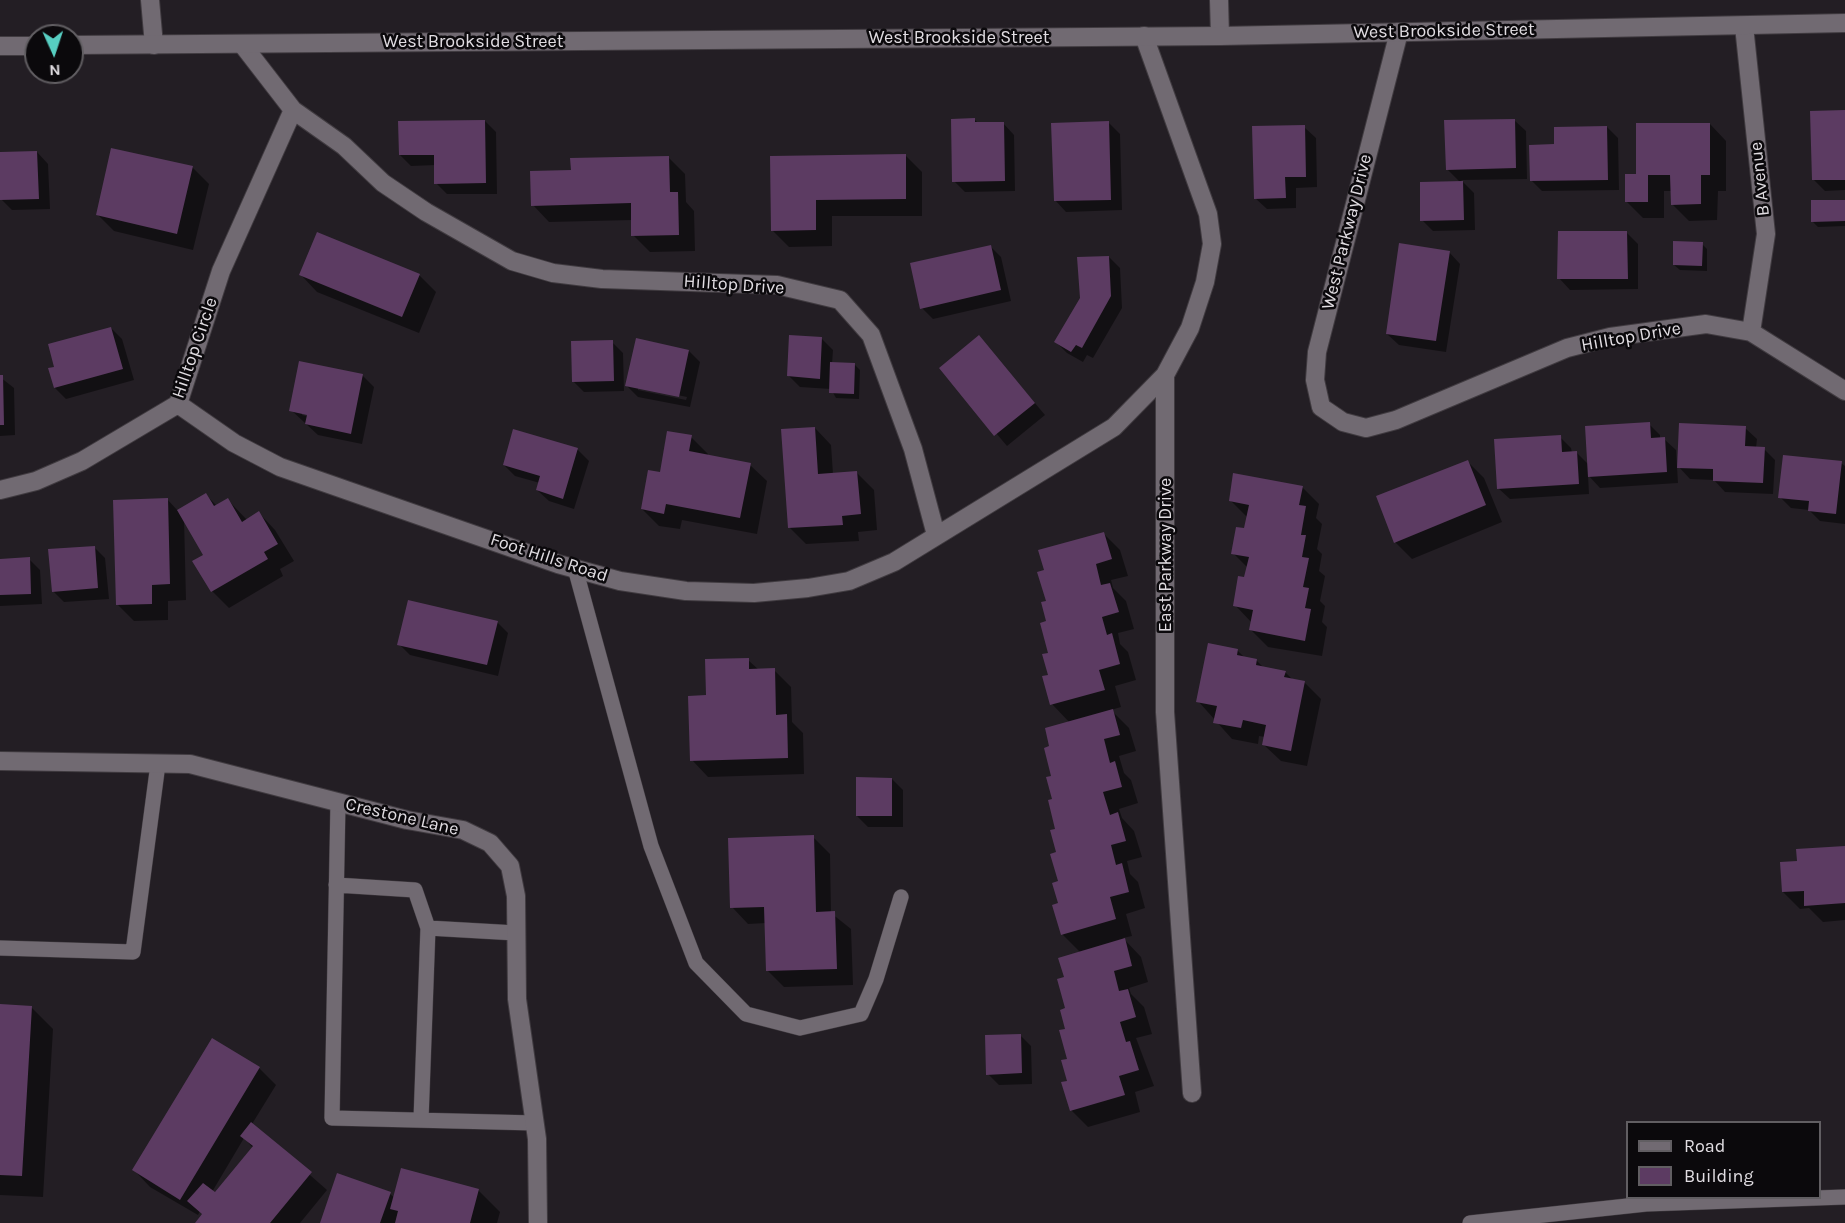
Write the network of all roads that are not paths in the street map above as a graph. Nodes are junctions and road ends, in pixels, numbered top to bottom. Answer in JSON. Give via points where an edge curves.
{"nodes":[{"id":1,"x":150,"y":0,"type":"edge"},
{"id":2,"x":1219,"y":0,"type":"edge"},
{"id":3,"x":1845,"y":23,"type":"edge"},
{"id":4,"x":1744,"y":26,"type":"junction"},
{"id":5,"x":1399,"y":32,"type":"junction"},
{"id":6,"x":1144,"y":36,"type":"junction"},
{"id":7,"x":1220,"y":36,"type":"junction"},
{"id":8,"x":242,"y":44,"type":"junction"},
{"id":9,"x":84,"y":45,"type":"edge"},
{"id":10,"x":154,"y":45,"type":"junction"},
{"id":11,"x":0,"y":46,"type":"edge"},
{"id":12,"x":24,"y":46,"type":"edge"},
{"id":13,"x":293,"y":110,"type":"junction"},
{"id":14,"x":1751,"y":332,"type":"junction"},
{"id":15,"x":1165,"y":375,"type":"junction"},
{"id":16,"x":1845,"y":391,"type":"edge"},
{"id":17,"x":178,"y":404,"type":"junction"},
{"id":18,"x":1343,"y":422,"type":"joint"},
{"id":19,"x":0,"y":490,"type":"edge"},
{"id":20,"x":936,"y":535,"type":"junction"},
{"id":21,"x":575,"y":568,"type":"junction"},
{"id":22,"x":0,"y":761,"type":"edge"},
{"id":23,"x":158,"y":764,"type":"junction"},
{"id":24,"x":338,"y":802,"type":"junction"},
{"id":25,"x":336,"y":885,"type":"junction"},
{"id":26,"x":901,"y":897,"type":"dead end"},
{"id":27,"x":428,"y":928,"type":"junction"},
{"id":28,"x":516,"y":933,"type":"junction"},
{"id":29,"x":0,"y":948,"type":"edge"},
{"id":30,"x":1192,"y":1093,"type":"dead end"},
{"id":31,"x":422,"y":1120,"type":"junction"},
{"id":32,"x":535,"y":1123,"type":"junction"},
{"id":33,"x":1845,"y":1197,"type":"edge"},
{"id":34,"x":1821,"y":1198,"type":"edge"},
{"id":35,"x":1788,"y":1199,"type":"edge"},
{"id":36,"x":538,"y":1223,"type":"edge"},
{"id":37,"x":1470,"y":1223,"type":"edge"}],
"edges":[{"from":1,"to":10,"type":"street"},
{"from":2,"to":7,"type":"street"},
{"from":3,"to":4,"type":"street","name":"West Brookside Street"},
{"from":4,"to":5,"type":"street","name":"West Brookside Street"},
{"from":4,"to":14,"type":"street","name":"B Avenue","via":[[1766,234]]},
{"from":5,"to":7,"type":"street","name":"West Brookside Street"},
{"from":5,"to":18,"type":"street","name":"West Parkway Drive","via":[[1317,352],[1315,380],[1321,407]]},
{"from":6,"to":7,"type":"street","name":"West Brookside Street"},
{"from":6,"to":8,"type":"street","name":"West Brookside Street"},
{"from":6,"to":15,"type":"street","name":"East Parkway Drive","via":[[1208,214],[1212,244],[1190,328]]},
{"from":8,"to":10,"type":"street","name":"West Brookside Street"},
{"from":8,"to":13,"type":"street","name":"Hilltop Drive"},
{"from":9,"to":10,"type":"street","name":"West Brookside Street"},
{"from":11,"to":12,"type":"street"},
{"from":13,"to":17,"type":"street","name":"Hilltop Circle","via":[[221,271]]},
{"from":13,"to":20,"type":"street","name":"Hilltop Drive","via":[[344,146],[383,183],[512,261],[553,273],[602,279],[777,285],[840,300],[871,335],[913,449]]},
{"from":14,"to":16,"type":"street","name":"Hilltop Drive"},
{"from":14,"to":18,"type":"street","name":"Hilltop Drive","via":[[1706,324],[1610,337],[1568,348],[1396,420],[1366,428]]},
{"from":15,"to":20,"type":"street","via":[[1114,428]]},
{"from":15,"to":30,"type":"street","name":"East Parkway Drive","via":[[1165,712]]},
{"from":17,"to":19,"type":"street","name":"Hilltop Circle","via":[[82,461],[36,481]]},
{"from":17,"to":21,"type":"street","name":"Foot Hills Road","via":[[280,467]]},
{"from":20,"to":21,"type":"street","name":"Foot Hills Road","via":[[894,562],[849,581],[754,593],[686,591],[620,581]]},
{"from":21,"to":26,"type":"lane","via":[[651,846],[696,963],[746,1014],[800,1028],[861,1014]]},
{"from":22,"to":23,"type":"street","name":"Crestone Lane"},
{"from":23,"to":24,"type":"street","name":"Crestone Lane","via":[[190,764]]},
{"from":23,"to":29,"type":"lane","via":[[133,952]]},
{"from":24,"to":25,"type":"lane"},
{"from":24,"to":28,"type":"street","name":"Crestone Lane","via":[[463,831],[490,843],[510,866],[516,896]]},
{"from":25,"to":27,"type":"lane","via":[[415,890]]},
{"from":25,"to":31,"type":"lane","via":[[332,1118]]},
{"from":27,"to":28,"type":"lane"},
{"from":27,"to":31,"type":"lane"},
{"from":28,"to":32,"type":"street","name":"Crestone Lane","via":[[517,999]]},
{"from":31,"to":32,"type":"lane"},
{"from":32,"to":36,"type":"street","name":"Crestone Lane"},
{"from":33,"to":34,"type":"lane"},
{"from":35,"to":37,"type":"lane","via":[[1646,1204]]}]}
